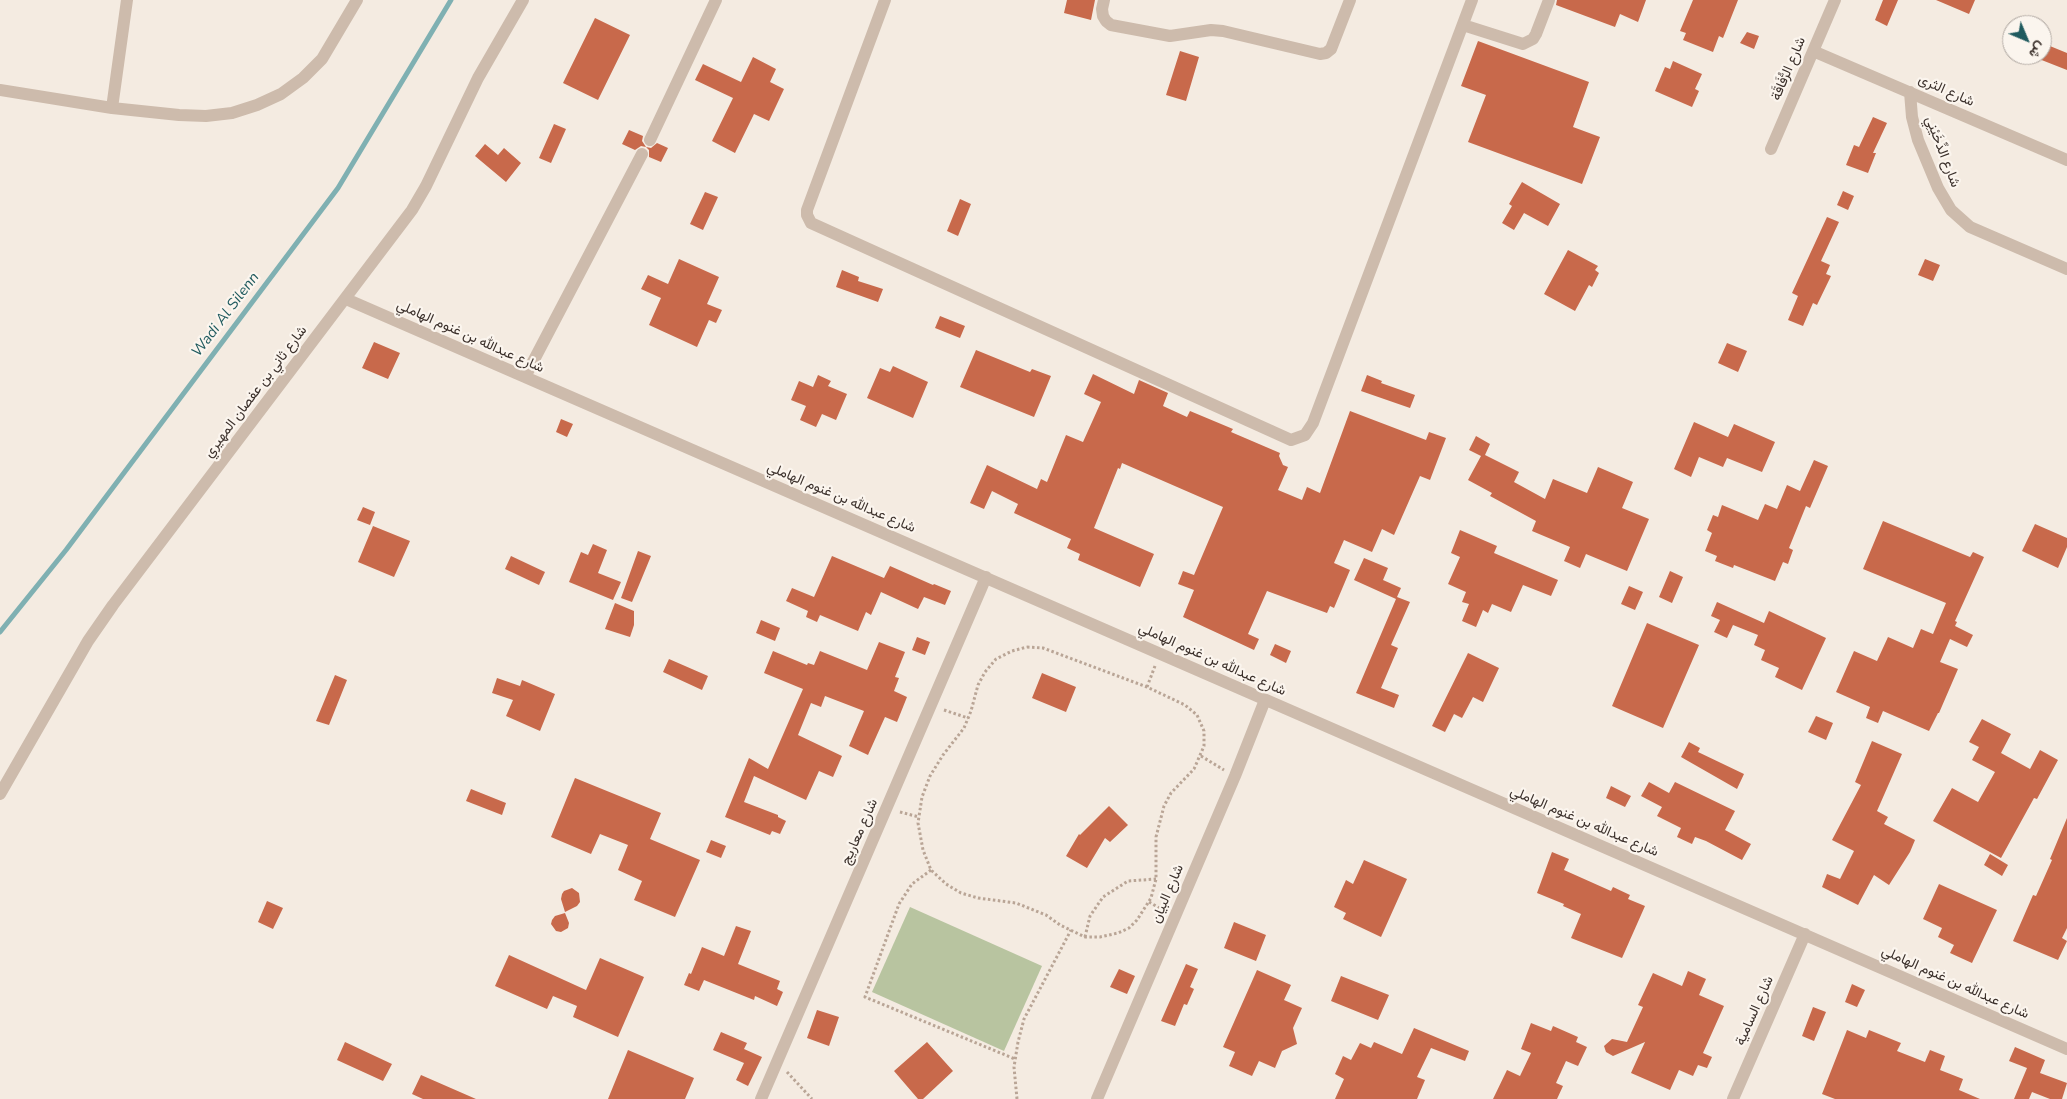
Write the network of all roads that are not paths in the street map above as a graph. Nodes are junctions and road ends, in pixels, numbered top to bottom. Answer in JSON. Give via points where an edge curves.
{"nodes":[{"id":1,"x":127,"y":0,"type":"edge"},
{"id":2,"x":357,"y":0,"type":"edge"},
{"id":3,"x":523,"y":0,"type":"edge"},
{"id":4,"x":716,"y":0,"type":"edge"},
{"id":5,"x":885,"y":0,"type":"edge"},
{"id":6,"x":1104,"y":0,"type":"edge"},
{"id":7,"x":1350,"y":0,"type":"edge"},
{"id":8,"x":1472,"y":0,"type":"edge"},
{"id":9,"x":1549,"y":0,"type":"edge"},
{"id":10,"x":1835,"y":0,"type":"edge"},
{"id":11,"x":1463,"y":25,"type":"junction"},
{"id":12,"x":1813,"y":51,"type":"junction"},
{"id":13,"x":0,"y":90,"type":"edge"},
{"id":14,"x":1910,"y":92,"type":"junction"},
{"id":15,"x":112,"y":108,"type":"junction"},
{"id":16,"x":650,"y":140,"type":"dead end"},
{"id":17,"x":1771,"y":149,"type":"dead end"},
{"id":18,"x":642,"y":154,"type":"dead end"},
{"id":19,"x":2067,"y":160,"type":"edge"},
{"id":20,"x":2067,"y":269,"type":"edge"},
{"id":21,"x":346,"y":299,"type":"junction"},
{"id":22,"x":525,"y":377,"type":"junction"},
{"id":23,"x":986,"y":577,"type":"junction"},
{"id":24,"x":1265,"y":700,"type":"junction"},
{"id":25,"x":0,"y":794,"type":"edge"},
{"id":26,"x":1805,"y":934,"type":"junction"},
{"id":27,"x":2067,"y":1049,"type":"edge"},
{"id":28,"x":761,"y":1099,"type":"edge"},
{"id":29,"x":1096,"y":1099,"type":"edge"},
{"id":30,"x":1733,"y":1099,"type":"edge"}],
"edges":[{"from":1,"to":15,"type":"street"},
{"from":2,"to":15,"type":"street","via":[[322,59],[281,94],[257,105],[232,113],[206,116]]},
{"from":3,"to":21,"type":"street","name":"شارع ثاني بن عفصان المهيري","via":[[478,78],[412,210]]},
{"from":4,"to":16,"type":"street"},
{"from":5,"to":11,"type":"street","via":[[807,210],[812,224],[1291,440],[1305,435],[1313,423]]},
{"from":6,"to":7,"type":"street","via":[[1103,16],[1112,25],[1170,36],[1223,31],[1320,54],[1331,49]]},
{"from":8,"to":11,"type":"street"},
{"from":9,"to":11,"type":"street","via":[[1534,39],[1523,44]]},
{"from":10,"to":12,"type":"street","name":"شارع الرُّفَاقَة"},
{"from":12,"to":14,"type":"street","name":"شارع الثرى"},
{"from":12,"to":17,"type":"street","name":"شارع الرُّفَاقَة"},
{"from":13,"to":15,"type":"street"},
{"from":14,"to":19,"type":"street","name":"شارع الثرى"},
{"from":14,"to":20,"type":"street","name":"شارع الدِّخَيْنِي","via":[[1916,134],[1938,188],[1951,210],[1970,227]]},
{"from":18,"to":22,"type":"street"},
{"from":21,"to":22,"type":"street","name":"شارع عبدالله بن غنوم الهاملي"},
{"from":21,"to":25,"type":"street","name":"شارع ثاني بن عفصان المهيري","via":[[113,605],[79,656]]},
{"from":22,"to":23,"type":"street","name":"شارع عبدالله بن غنوم الهاملي"},
{"from":23,"to":24,"type":"street","name":"شارع عبدالله بن غنوم الهاملي"},
{"from":23,"to":28,"type":"street","name":"شارع معاريج"},
{"from":24,"to":26,"type":"street","name":"شارع عبدالله بن غنوم الهاملي"},
{"from":24,"to":29,"type":"street","name":"شارع البيان"},
{"from":26,"to":27,"type":"street","name":"شارع عبدالله بن غنوم الهاملي"},
{"from":26,"to":30,"type":"street","name":"شارع السامية"}]}
